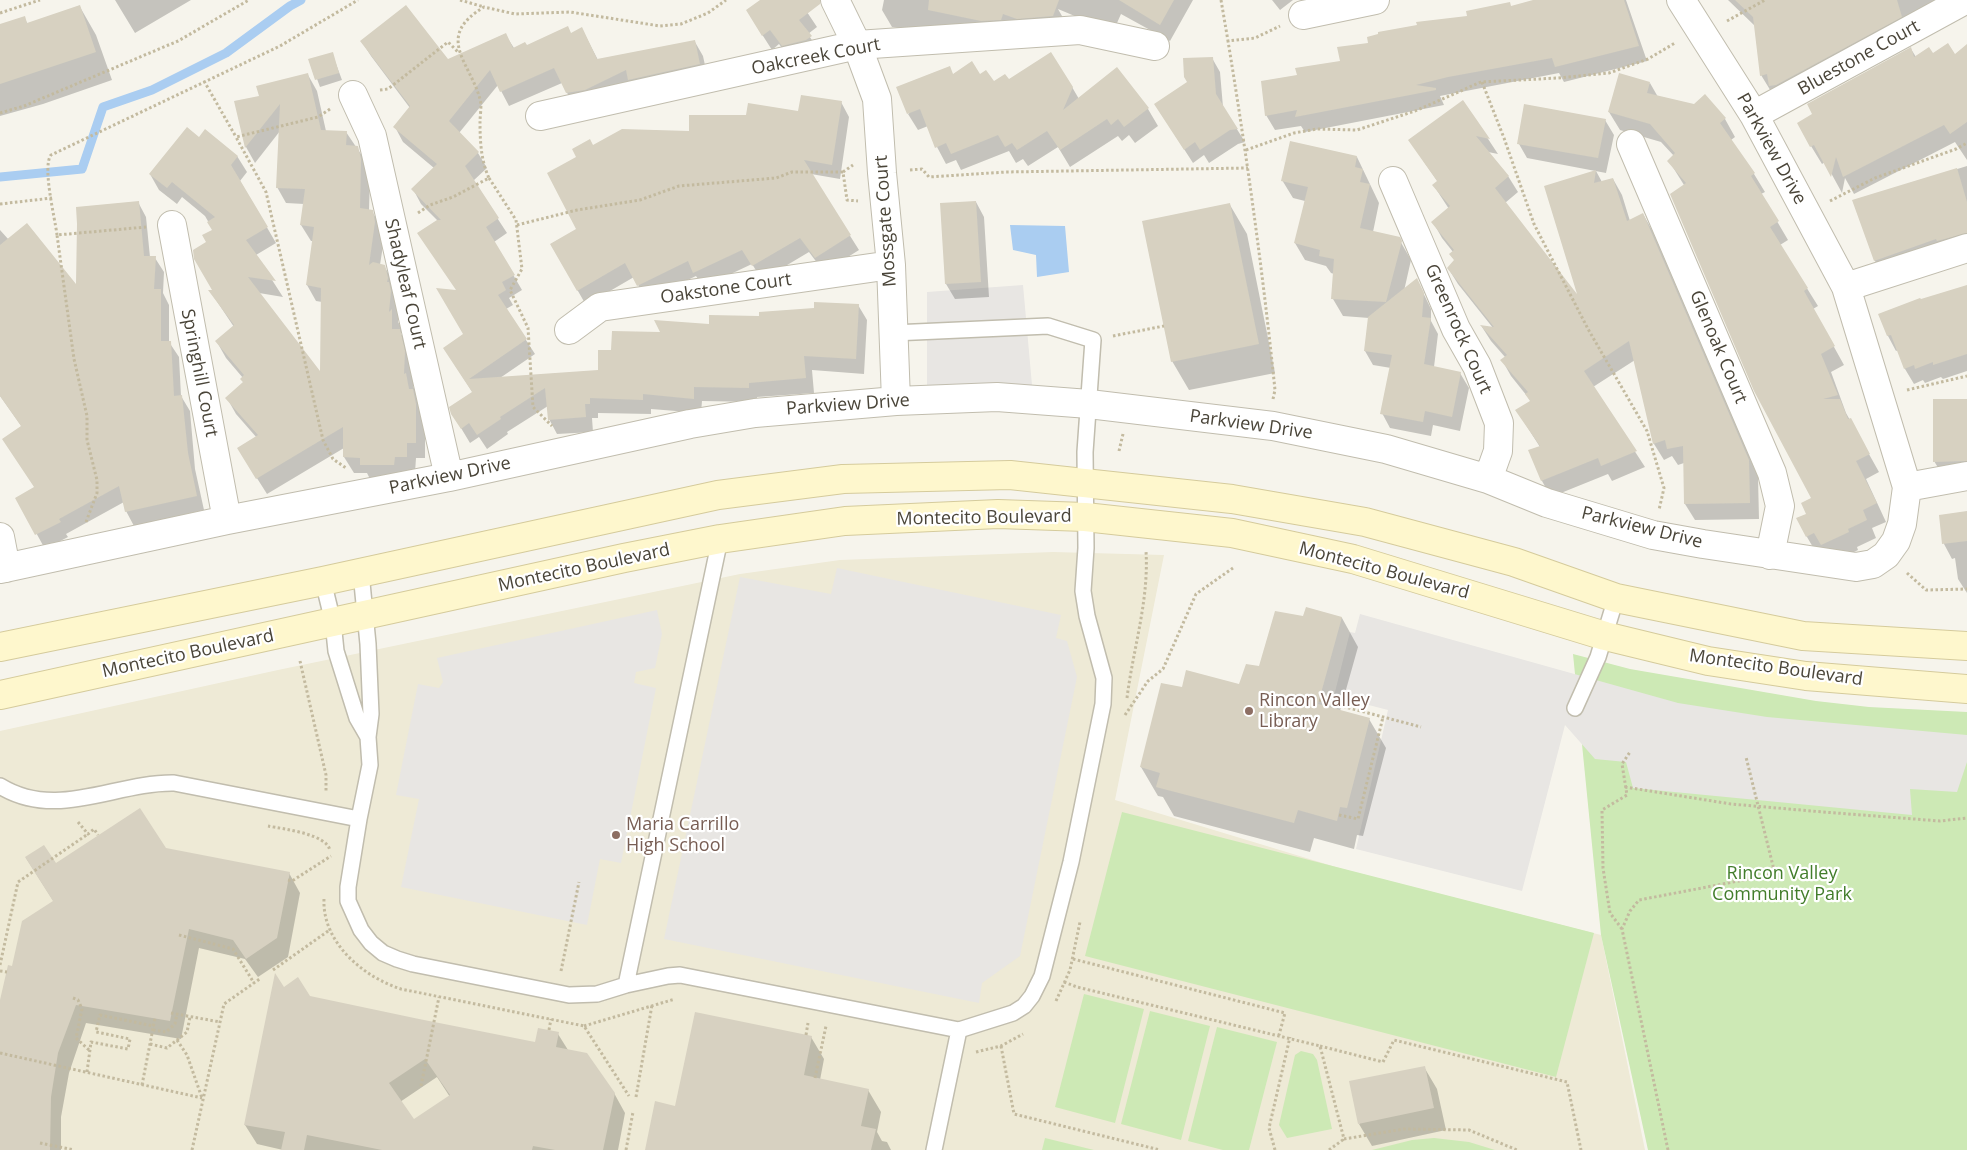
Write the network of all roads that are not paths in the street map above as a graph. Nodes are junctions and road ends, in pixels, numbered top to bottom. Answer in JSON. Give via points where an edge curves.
{"nodes":[{"id":1,"x":835,"y":0,"type":"edge"},
{"id":2,"x":1375,"y":0,"type":"edge"},
{"id":3,"x":1680,"y":0,"type":"edge"},
{"id":4,"x":1965,"y":0,"type":"edge"},
{"id":5,"x":1303,"y":15,"type":"road end"},
{"id":6,"x":856,"y":45,"type":"junction"},
{"id":7,"x":1155,"y":46,"type":"dead end"},
{"id":8,"x":353,"y":95,"type":"road end"},
{"id":9,"x":1754,"y":115,"type":"junction"},
{"id":10,"x":540,"y":116,"type":"dead end"},
{"id":11,"x":1631,"y":144,"type":"dead end"},
{"id":12,"x":1393,"y":181,"type":"dead end"},
{"id":13,"x":172,"y":225,"type":"road end"},
{"id":14,"x":1967,"y":248,"type":"edge"},
{"id":15,"x":891,"y":265,"type":"junction"},
{"id":16,"x":1846,"y":287,"type":"junction"},
{"id":17,"x":568,"y":330,"type":"dead end"},
{"id":18,"x":894,"y":333,"type":"junction"},
{"id":19,"x":896,"y":401,"type":"junction"},
{"id":20,"x":1088,"y":404,"type":"junction"},
{"id":21,"x":1967,"y":476,"type":"edge"},
{"id":22,"x":449,"y":477,"type":"junction"},
{"id":23,"x":1488,"y":479,"type":"junction"},
{"id":24,"x":1085,"y":483,"type":"junction"},
{"id":25,"x":1907,"y":487,"type":"junction"},
{"id":26,"x":1085,"y":517,"type":"junction"},
{"id":27,"x":227,"y":520,"type":"junction"},
{"id":28,"x":0,"y":537,"type":"edge"},
{"id":29,"x":720,"y":539,"type":"junction"},
{"id":30,"x":1770,"y":555,"type":"junction"},
{"id":31,"x":3,"y":569,"type":"edge"},
{"id":32,"x":361,"y":573,"type":"junction"},
{"id":33,"x":323,"y":581,"type":"junction"},
{"id":34,"x":1616,"y":598,"type":"junction"},
{"id":35,"x":365,"y":615,"type":"junction"},
{"id":36,"x":333,"y":622,"type":"junction"},
{"id":37,"x":1605,"y":636,"type":"junction"},
{"id":38,"x":1967,"y":646,"type":"edge"},
{"id":39,"x":0,"y":647,"type":"edge"},
{"id":40,"x":1967,"y":689,"type":"edge"},
{"id":41,"x":0,"y":695,"type":"edge"},
{"id":42,"x":1576,"y":708,"type":"dead end"},
{"id":43,"x":368,"y":737,"type":"junction"},
{"id":44,"x":0,"y":786,"type":"edge"},
{"id":45,"x":359,"y":819,"type":"junction"},
{"id":46,"x":626,"y":985,"type":"junction"},
{"id":47,"x":959,"y":1030,"type":"junction"},
{"id":48,"x":934,"y":1150,"type":"edge"}],
"edges":[{"from":1,"to":6,"type":"street","name":"Mossgate Court"},
{"from":2,"to":5,"type":"street"},
{"from":3,"to":9,"type":"street","name":"Parkview Drive"},
{"from":4,"to":9,"type":"street","name":"Bluestone Court"},
{"from":6,"to":7,"type":"street","name":"Oakcreek Court","via":[[1080,30]]},
{"from":6,"to":10,"type":"street","name":"Oakcreek Court"},
{"from":6,"to":15,"type":"street","name":"Mossgate Court","via":[[877,99]]},
{"from":8,"to":22,"type":"street","name":"Shadyleaf Court","via":[[372,136]]},
{"from":9,"to":16,"type":"street","name":"Parkview Drive"},
{"from":11,"to":30,"type":"street","name":"Glenoak Court","via":[[1772,473],[1780,506]]},
{"from":12,"to":23,"type":"street","name":"Greenrock Court","via":[[1499,422],[1498,451]]},
{"from":13,"to":27,"type":"street","name":"Springhill Court"},
{"from":14,"to":16,"type":"street"},
{"from":15,"to":17,"type":"street","name":"Oakstone Court","via":[[600,307]]},
{"from":15,"to":18,"type":"street","name":"Mossgate Court"},
{"from":16,"to":25,"type":"street","name":"Parkview Drive"},
{"from":18,"to":19,"type":"street","name":"Mossgate Court"},
{"from":18,"to":20,"type":"lane","via":[[1048,326],[1093,340]]},
{"from":19,"to":20,"type":"street","name":"Parkview Drive","via":[[997,397]]},
{"from":19,"to":22,"type":"street","name":"Parkview Drive","via":[[755,412]]},
{"from":20,"to":23,"type":"street","name":"Parkview Drive","via":[[1268,426],[1386,449]]},
{"from":20,"to":24,"type":"lane"},
{"from":21,"to":25,"type":"street"},
{"from":22,"to":27,"type":"street","name":"Parkview Drive"},
{"from":23,"to":30,"type":"street","name":"Parkview Drive","via":[[1547,503],[1653,534]]},
{"from":24,"to":26,"type":"lane"},
{"from":24,"to":32,"type":"main road","name":"Montecito Boulevard","via":[[1010,475],[843,479],[718,495]]},
{"from":24,"to":34,"type":"main road","name":"Montecito Boulevard","via":[[1232,499],[1365,522],[1514,562]]},
{"from":25,"to":30,"type":"street","name":"Parkview Drive","via":[[1896,541],[1886,555],[1873,564],[1856,567]]},
{"from":26,"to":29,"type":"main road","name":"Montecito Boulevard","via":[[998,514],[845,521]]},
{"from":26,"to":37,"type":"main road","name":"Montecito Boulevard","via":[[1232,532],[1353,559]]},
{"from":26,"to":47,"type":"lane","via":[[1083,591],[1104,678],[1104,694],[1071,862],[1042,976],[1032,996],[1013,1014]]},
{"from":27,"to":31,"type":"street","name":"Parkview Drive"},
{"from":28,"to":31,"type":"street"},
{"from":29,"to":35,"type":"main road","name":"Montecito Boulevard"},
{"from":29,"to":46,"type":"lane"},
{"from":32,"to":33,"type":"main road","name":"Montecito Boulevard"},
{"from":32,"to":35,"type":"lane"},
{"from":33,"to":36,"type":"lane"},
{"from":33,"to":39,"type":"main road","name":"Montecito Boulevard"},
{"from":34,"to":37,"type":"lane"},
{"from":34,"to":38,"type":"main road","name":"Montecito Boulevard","via":[[1804,636]]},
{"from":35,"to":36,"type":"main road","name":"Montecito Boulevard"},
{"from":35,"to":43,"type":"lane","via":[[371,714]]},
{"from":36,"to":41,"type":"main road","name":"Montecito Boulevard"},
{"from":36,"to":43,"type":"lane","via":[[336,651],[358,718]]},
{"from":37,"to":40,"type":"main road","name":"Montecito Boulevard","via":[[1708,661],[1806,676]]},
{"from":37,"to":42,"type":"lane"},
{"from":43,"to":45,"type":"lane","via":[[370,765]]},
{"from":44,"to":45,"type":"lane","via":[[20,796],[64,801],[174,783]]},
{"from":45,"to":46,"type":"lane","via":[[348,900],[362,930],[383,953],[405,962],[557,994],[584,996]]},
{"from":46,"to":47,"type":"lane","via":[[680,975]]},
{"from":47,"to":48,"type":"lane"}]}
